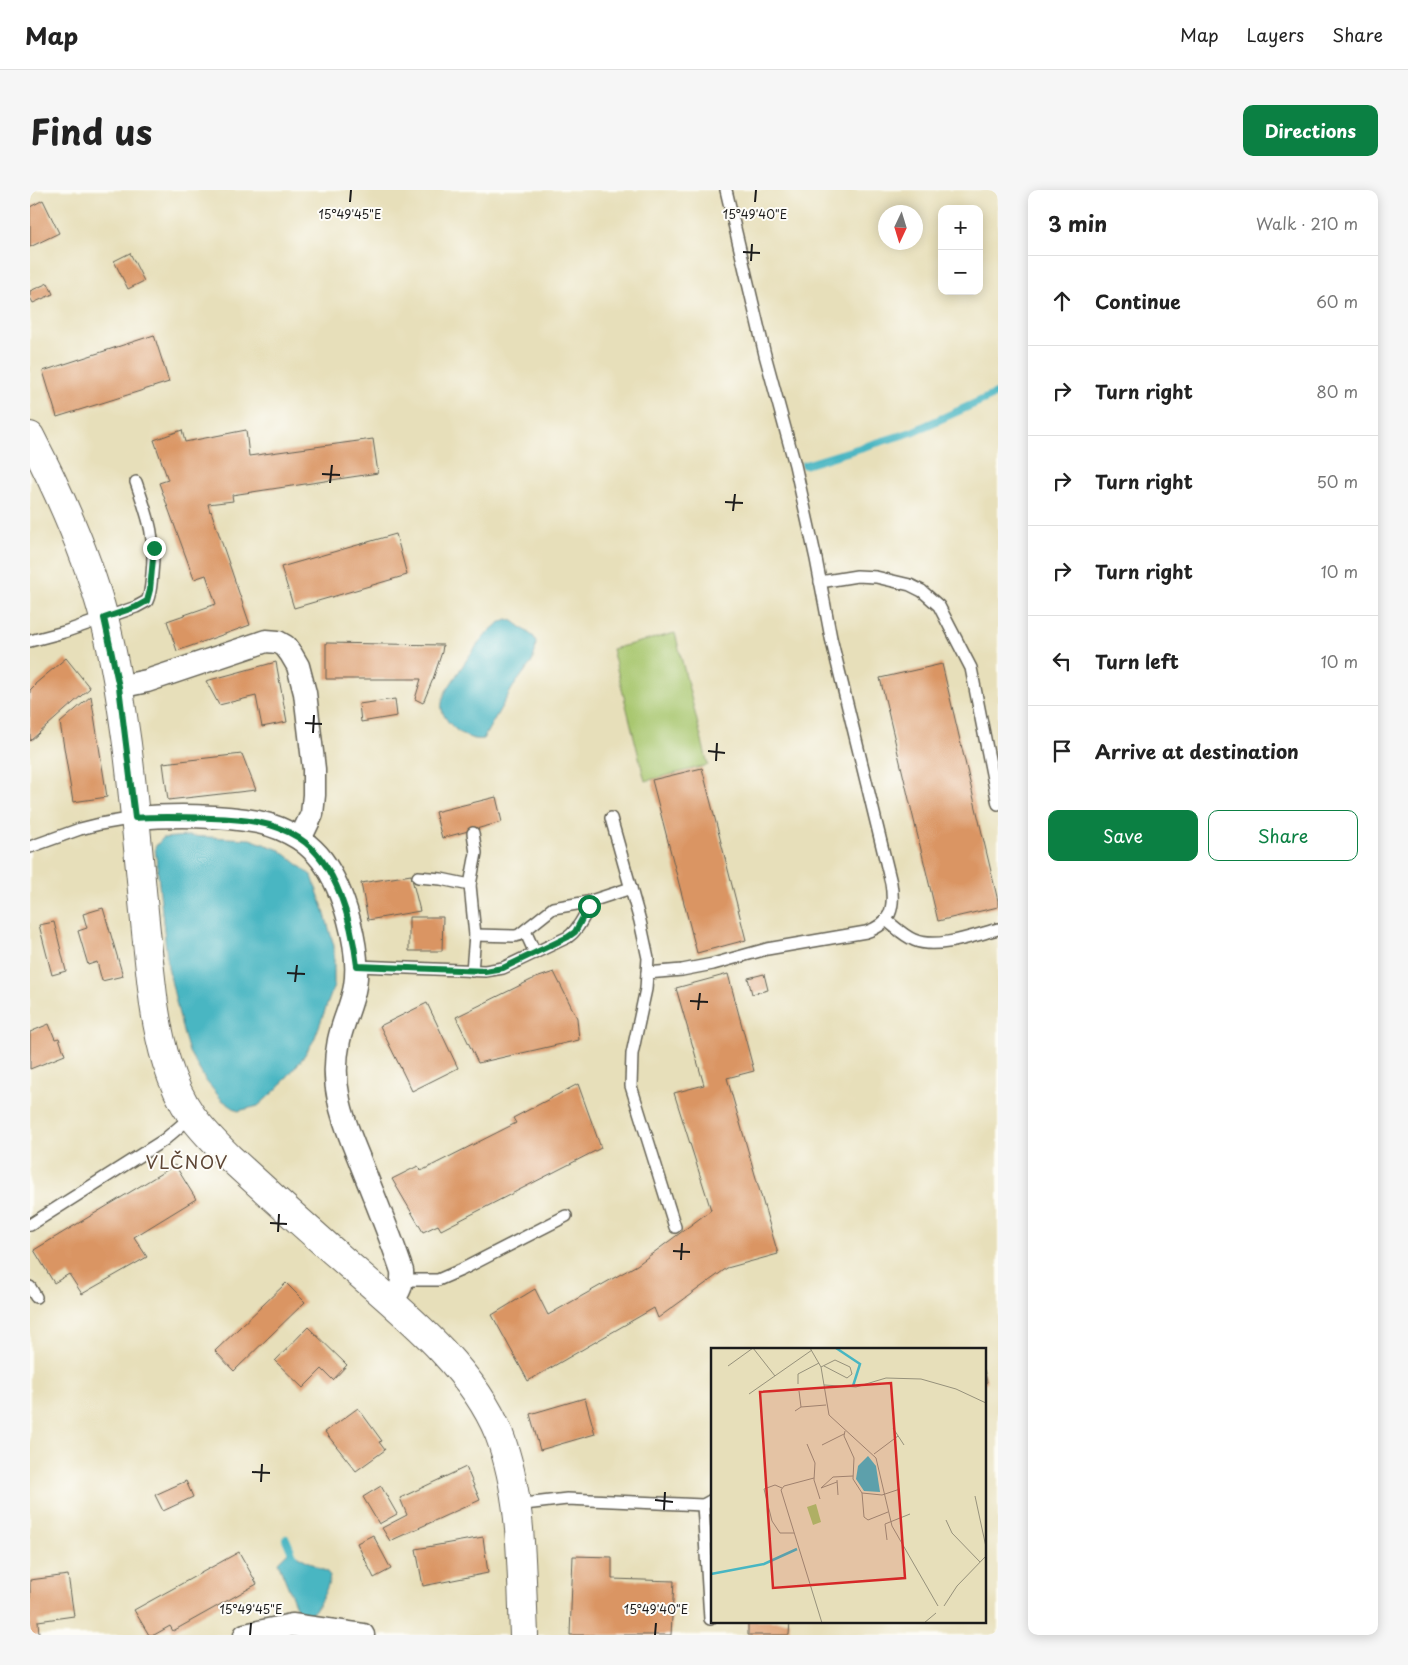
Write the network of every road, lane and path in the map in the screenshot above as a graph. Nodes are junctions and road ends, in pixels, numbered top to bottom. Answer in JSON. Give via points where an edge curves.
{"nodes":[{"id":1,"x":726,"y":190,"type":"edge"},
{"id":2,"x":30,"y":436,"type":"edge"},
{"id":3,"x":136,"y":482,"type":"dead end"},
{"id":4,"x":820,"y":582,"type":"junction"},
{"id":5,"x":104,"y":618,"type":"junction"},
{"id":6,"x":30,"y":641,"type":"edge"},
{"id":7,"x":119,"y":687,"type":"junction"},
{"id":8,"x":998,"y":804,"type":"edge"},
{"id":9,"x":135,"y":818,"type":"junction"},
{"id":10,"x":611,"y":818,"type":"dead end"},
{"id":11,"x":473,"y":833,"type":"dead end"},
{"id":12,"x":300,"y":838,"type":"junction"},
{"id":13,"x":30,"y":847,"type":"edge"},
{"id":14,"x":418,"y":877,"type":"dead end"},
{"id":15,"x":470,"y":885,"type":"junction"},
{"id":16,"x":631,"y":888,"type":"junction"},
{"id":17,"x":595,"y":900,"type":"junction"},
{"id":18,"x":886,"y":920,"type":"junction"},
{"id":19,"x":998,"y":929,"type":"edge"},
{"id":20,"x":525,"y":930,"type":"junction"},
{"id":21,"x":475,"y":935,"type":"junction"},
{"id":22,"x":535,"y":953,"type":"junction"},
{"id":23,"x":357,"y":966,"type":"junction"},
{"id":24,"x":472,"y":971,"type":"junction"},
{"id":25,"x":647,"y":973,"type":"junction"},
{"id":26,"x":192,"y":1116,"type":"junction"},
{"id":27,"x":566,"y":1216,"type":"dead end"},
{"id":28,"x":30,"y":1225,"type":"edge"},
{"id":29,"x":675,"y":1227,"type":"dead end"},
{"id":30,"x":30,"y":1287,"type":"edge"},
{"id":31,"x":397,"y":1291,"type":"junction"},
{"id":32,"x":36,"y":1297,"type":"dead end"},
{"id":33,"x":707,"y":1502,"type":"edge"},
{"id":34,"x":516,"y":1505,"type":"junction"},
{"id":35,"x":710,"y":1619,"type":"dead end"},
{"id":36,"x":245,"y":1635,"type":"edge"},
{"id":37,"x":363,"y":1635,"type":"edge"},
{"id":38,"x":524,"y":1635,"type":"edge"}],
"edges":[{"from":1,"to":4,"type":"lane","via":[[795,465]]},
{"from":2,"to":5,"type":"street","via":[[81,544]]},
{"from":3,"to":5,"type":"lane","via":[[153,538],[149,597],[136,607]]},
{"from":4,"to":8,"type":"lane","via":[[876,577],[910,585],[939,606],[971,668]]},
{"from":4,"to":18,"type":"lane","via":[[891,883],[892,906]]},
{"from":5,"to":6,"type":"lane"},
{"from":5,"to":7,"type":"street"},
{"from":7,"to":9,"type":"street"},
{"from":7,"to":12,"type":"street","via":[[147,681],[266,641],[285,646],[302,678],[314,768],[312,814]]},
{"from":9,"to":12,"type":"street","via":[[179,816],[245,820],[272,826]]},
{"from":9,"to":13,"type":"lane","via":[[80,829]]},
{"from":9,"to":26,"type":"street","via":[[159,1036],[169,1072]]},
{"from":10,"to":16,"type":"lane"},
{"from":11,"to":15,"type":"lane","via":[[476,853]]},
{"from":12,"to":23,"type":"street","via":[[322,860],[332,876],[349,921]]},
{"from":14,"to":15,"type":"lane"},
{"from":15,"to":21,"type":"lane"},
{"from":16,"to":17,"type":"lane"},
{"from":16,"to":25,"type":"lane","via":[[648,958]]},
{"from":17,"to":20,"type":"lane","via":[[553,908]]},
{"from":17,"to":22,"type":"lane","via":[[575,932]]},
{"from":18,"to":19,"type":"lane","via":[[916,941],[935,944]]},
{"from":18,"to":25,"type":"lane","via":[[866,932],[767,949],[682,970]]},
{"from":20,"to":21,"type":"lane","via":[[509,937]]},
{"from":20,"to":22,"type":"lane"},
{"from":21,"to":24,"type":"lane"},
{"from":22,"to":24,"type":"lane","via":[[503,968]]},
{"from":23,"to":24,"type":"lane"},
{"from":23,"to":31,"type":"street","via":[[351,1004],[339,1040],[339,1100],[399,1260],[402,1271]]},
{"from":25,"to":29,"type":"lane","via":[[632,1054],[631,1086]]},
{"from":26,"to":28,"type":"lane","via":[[164,1140]]},
{"from":26,"to":31,"type":"street","via":[[229,1157]]},
{"from":27,"to":31,"type":"lane","via":[[461,1270]]},
{"from":30,"to":32,"type":"lane"},
{"from":31,"to":34,"type":"street","via":[[417,1326],[461,1372],[488,1412],[506,1454]]},
{"from":33,"to":34,"type":"lane","via":[[567,1499]]},
{"from":33,"to":35,"type":"lane"},
{"from":34,"to":38,"type":"street"},
{"from":36,"to":37,"type":"street","via":[[298,1626]]}]}
